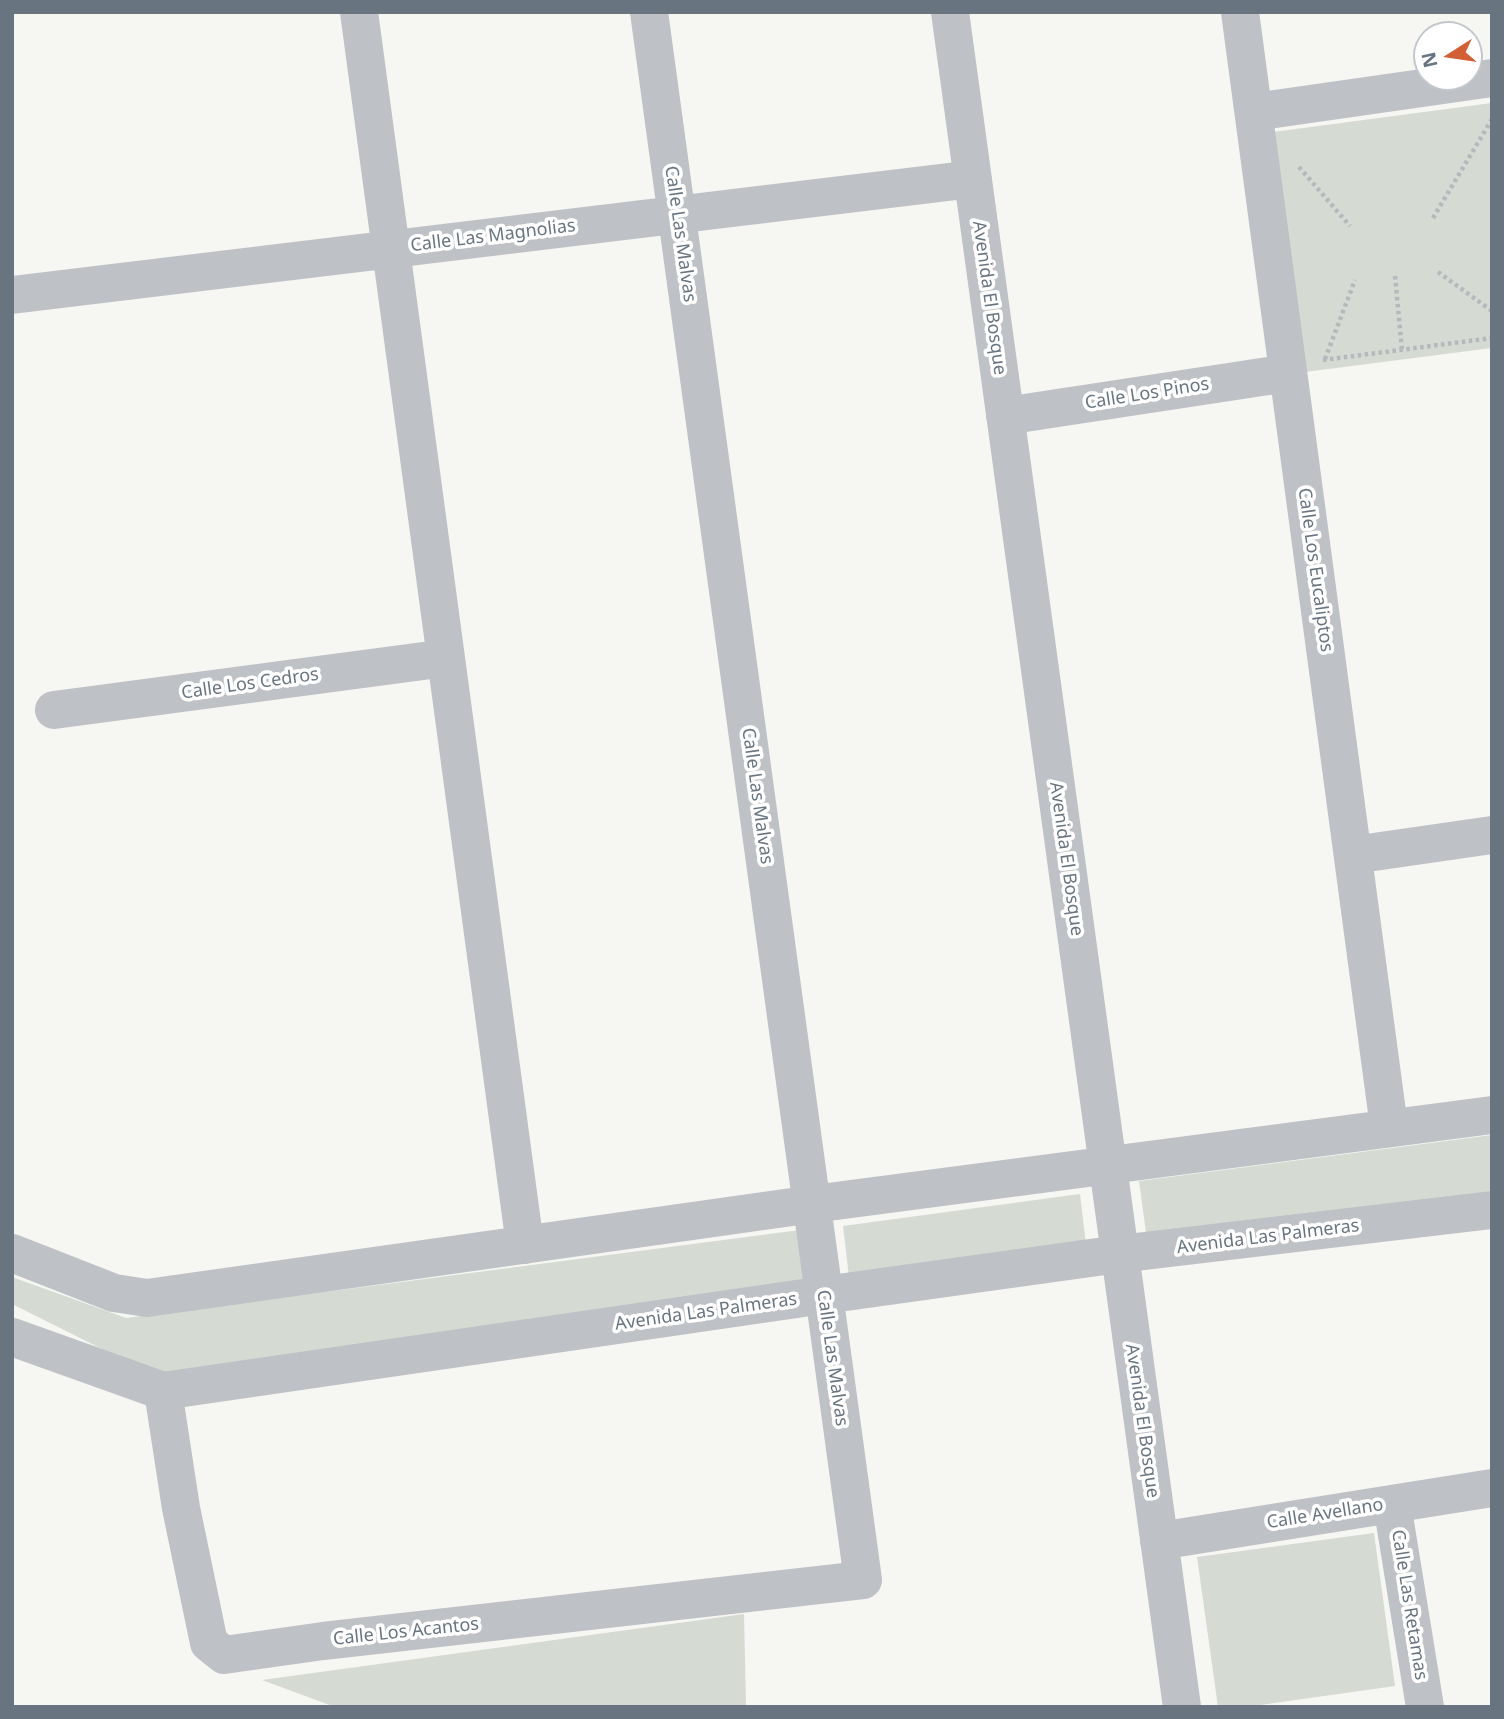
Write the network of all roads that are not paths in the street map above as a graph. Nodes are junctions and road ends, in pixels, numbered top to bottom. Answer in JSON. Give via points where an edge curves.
{"nodes":[{"id":1,"x":359,"y":12,"type":"edge"},
{"id":2,"x":649,"y":12,"type":"edge"},
{"id":3,"x":950,"y":12,"type":"edge"},
{"id":4,"x":1240,"y":12,"type":"edge"},
{"id":5,"x":1492,"y":78,"type":"edge"},
{"id":6,"x":1254,"y":112,"type":"junction"},
{"id":7,"x":973,"y":179,"type":"junction"},
{"id":8,"x":677,"y":214,"type":"junction"},
{"id":9,"x":391,"y":248,"type":"junction"},
{"id":10,"x":12,"y":295,"type":"edge"},
{"id":11,"x":1301,"y":367,"type":"junction"},
{"id":12,"x":1006,"y":416,"type":"junction"},
{"id":13,"x":446,"y":658,"type":"junction"},
{"id":14,"x":54,"y":710,"type":"dead end"},
{"id":15,"x":1492,"y":835,"type":"edge"},
{"id":16,"x":1353,"y":855,"type":"junction"},
{"id":17,"x":1492,"y":1115,"type":"edge"},
{"id":18,"x":1389,"y":1127,"type":"junction"},
{"id":19,"x":1108,"y":1167,"type":"junction"},
{"id":20,"x":813,"y":1204,"type":"junction"},
{"id":21,"x":1492,"y":1210,"type":"edge"},
{"id":22,"x":525,"y":1245,"type":"junction"},
{"id":23,"x":12,"y":1253,"type":"edge"},
{"id":24,"x":1119,"y":1254,"type":"junction"},
{"id":25,"x":824,"y":1294,"type":"junction"},
{"id":26,"x":12,"y":1336,"type":"edge"},
{"id":27,"x":163,"y":1391,"type":"junction"},
{"id":28,"x":1492,"y":1488,"type":"edge"},
{"id":29,"x":1392,"y":1504,"type":"junction"},
{"id":30,"x":1159,"y":1541,"type":"junction"},
{"id":31,"x":863,"y":1580,"type":"joint"},
{"id":32,"x":1182,"y":1707,"type":"edge"},
{"id":33,"x":1425,"y":1707,"type":"edge"}],
"edges":[{"from":1,"to":9,"type":"street"},
{"from":2,"to":8,"type":"street","name":"Calle Las Malvas"},
{"from":3,"to":7,"type":"street","name":"Avenida El Bosque"},
{"from":4,"to":6,"type":"street","name":"Calle Los Eucaliptos"},
{"from":5,"to":6,"type":"street"},
{"from":6,"to":11,"type":"street","name":"Calle Los Eucaliptos"},
{"from":7,"to":8,"type":"street","name":"Calle Las Magnolias"},
{"from":7,"to":12,"type":"street","name":"Avenida El Bosque"},
{"from":8,"to":9,"type":"street","name":"Calle Las Magnolias"},
{"from":8,"to":20,"type":"street","name":"Calle Las Malvas"},
{"from":9,"to":10,"type":"street","name":"Calle Las Magnolias"},
{"from":9,"to":13,"type":"street"},
{"from":11,"to":12,"type":"street","name":"Calle Los Pinos"},
{"from":11,"to":16,"type":"street","name":"Calle Los Eucaliptos"},
{"from":12,"to":19,"type":"street","name":"Avenida El Bosque"},
{"from":13,"to":14,"type":"street","name":"Calle Los Cedros"},
{"from":13,"to":22,"type":"street"},
{"from":15,"to":16,"type":"street"},
{"from":16,"to":18,"type":"street","name":"Calle Los Eucaliptos"},
{"from":17,"to":18,"type":"street"},
{"from":18,"to":19,"type":"street"},
{"from":19,"to":20,"type":"street"},
{"from":19,"to":24,"type":"street","name":"Avenida El Bosque"},
{"from":20,"to":22,"type":"street"},
{"from":20,"to":25,"type":"street","name":"Calle Las Malvas"},
{"from":21,"to":24,"type":"street","name":"Avenida Las Palmeras"},
{"from":22,"to":23,"type":"street","via":[[147,1298],[114,1293]]},
{"from":24,"to":25,"type":"street","name":"Avenida Las Palmeras"},
{"from":24,"to":30,"type":"street","name":"Avenida El Bosque"},
{"from":25,"to":27,"type":"street","name":"Avenida Las Palmeras"},
{"from":25,"to":31,"type":"street","name":"Calle Las Malvas"},
{"from":26,"to":27,"type":"street","name":"Avenida Las Palmeras"},
{"from":27,"to":31,"type":"street","name":"Calle Los Acantos","via":[[180,1508],[209,1643],[224,1655]]},
{"from":28,"to":29,"type":"street","name":"Calle Avellano"},
{"from":29,"to":30,"type":"street","name":"Calle Avellano"},
{"from":29,"to":33,"type":"street","name":"Calle Las Retamas"},
{"from":30,"to":32,"type":"street","name":"Avenida El Bosque"}]}
